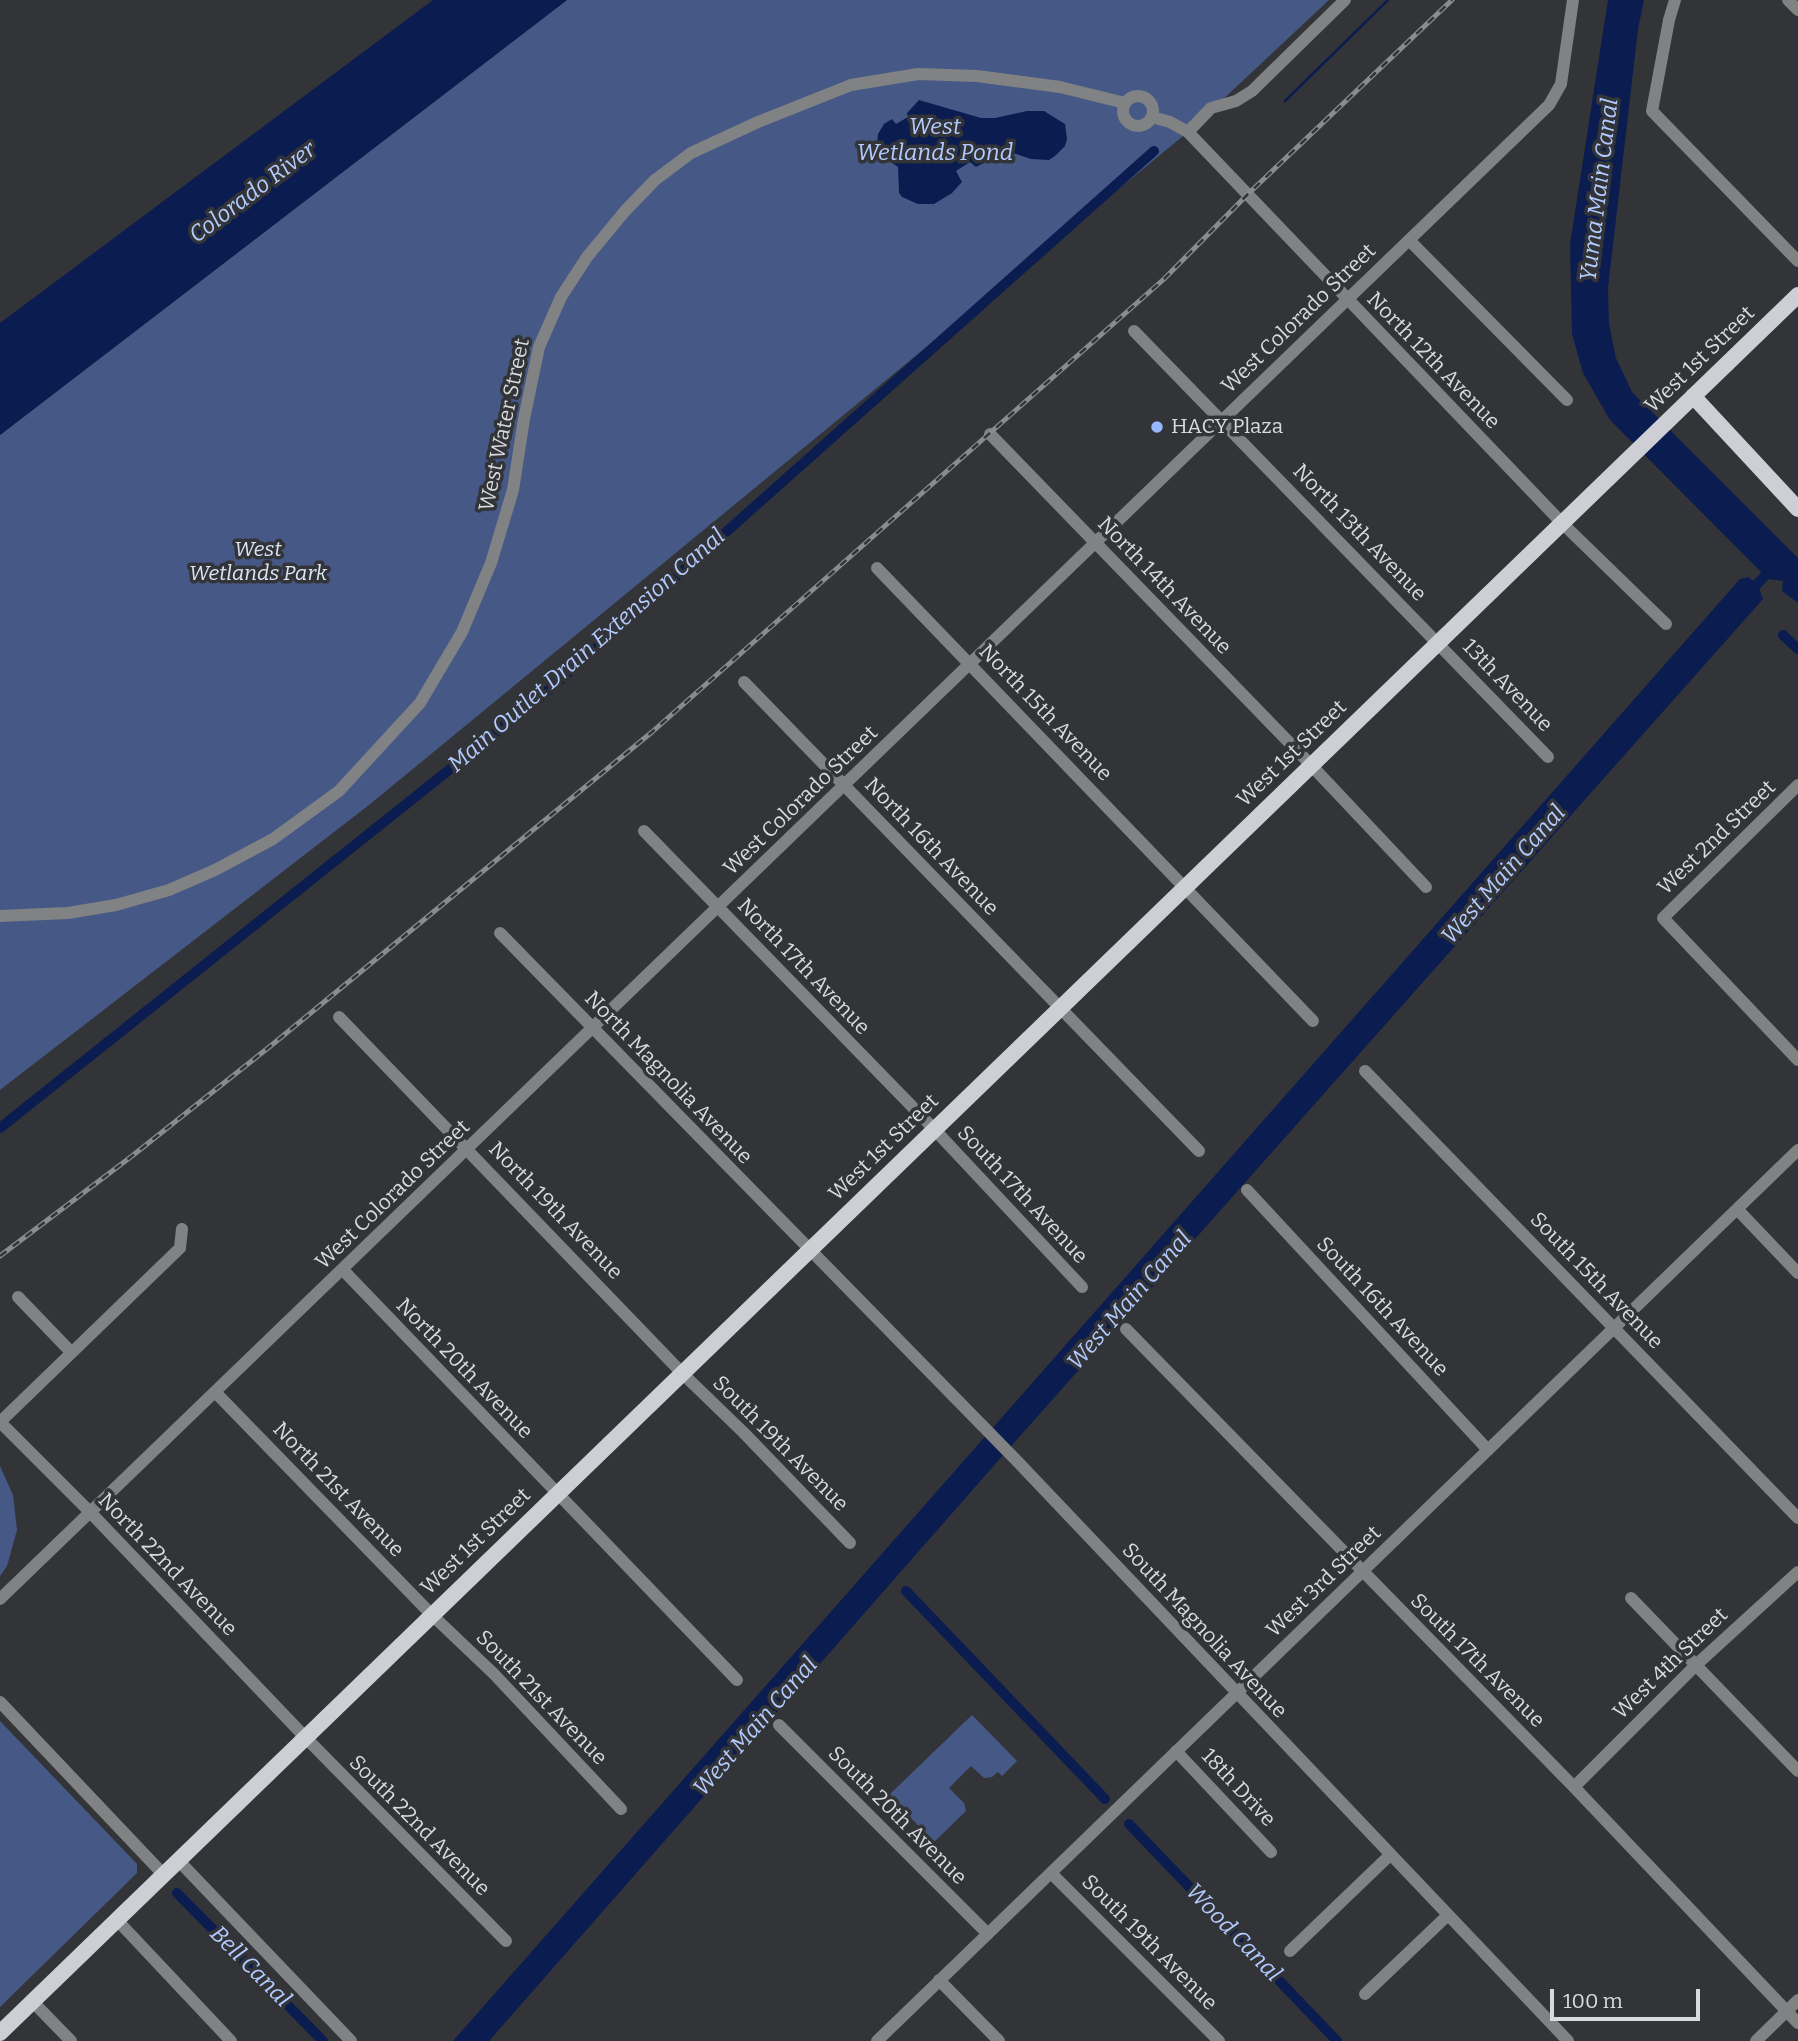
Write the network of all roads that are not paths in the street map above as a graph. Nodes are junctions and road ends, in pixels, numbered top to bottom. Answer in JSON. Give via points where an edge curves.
{"nodes":[{"id":1,"x":1345,"y":0,"type":"edge"},
{"id":2,"x":1573,"y":0,"type":"edge"},
{"id":3,"x":1675,"y":0,"type":"edge"},
{"id":4,"x":1788,"y":0,"type":"edge"},
{"id":5,"x":1798,"y":10,"type":"edge"},
{"id":6,"x":1125,"y":103,"type":"junction"},
{"id":7,"x":1152,"y":117,"type":"junction"},
{"id":8,"x":1188,"y":132,"type":"junction"},
{"id":9,"x":1409,"y":240,"type":"junction"},
{"id":10,"x":1798,"y":261,"type":"edge"},
{"id":11,"x":1798,"y":295,"type":"edge"},
{"id":12,"x":1348,"y":299,"type":"junction"},
{"id":13,"x":1134,"y":331,"type":"dead end"},
{"id":14,"x":1693,"y":396,"type":"junction"},
{"id":15,"x":1567,"y":400,"type":"dead end"},
{"id":16,"x":1223,"y":420,"type":"junction"},
{"id":17,"x":990,"y":434,"type":"dead end"},
{"id":18,"x":1798,"y":509,"type":"edge"},
{"id":19,"x":1562,"y":523,"type":"junction"},
{"id":20,"x":1095,"y":544,"type":"junction"},
{"id":21,"x":877,"y":568,"type":"dead end"},
{"id":22,"x":1666,"y":624,"type":"dead end"},
{"id":23,"x":1438,"y":643,"type":"junction"},
{"id":24,"x":971,"y":663,"type":"junction"},
{"id":25,"x":744,"y":682,"type":"dead end"},
{"id":26,"x":1548,"y":757,"type":"dead end"},
{"id":27,"x":1311,"y":765,"type":"junction"},
{"id":28,"x":845,"y":785,"type":"junction"},
{"id":29,"x":1798,"y":785,"type":"edge"},
{"id":30,"x":644,"y":831,"type":"dead end"},
{"id":31,"x":1185,"y":887,"type":"junction"},
{"id":32,"x":1426,"y":887,"type":"dead end"},
{"id":33,"x":719,"y":907,"type":"junction"},
{"id":34,"x":0,"y":916,"type":"edge"},
{"id":35,"x":500,"y":933,"type":"dead end"},
{"id":36,"x":1059,"y":1009,"type":"junction"},
{"id":37,"x":339,"y":1017,"type":"dead end"},
{"id":38,"x":1313,"y":1021,"type":"dead end"},
{"id":39,"x":593,"y":1028,"type":"junction"},
{"id":40,"x":1798,"y":1060,"type":"edge"},
{"id":41,"x":1365,"y":1071,"type":"dead end"},
{"id":42,"x":934,"y":1129,"type":"junction"},
{"id":43,"x":469,"y":1149,"type":"junction"},
{"id":44,"x":1798,"y":1150,"type":"edge"},
{"id":45,"x":1199,"y":1151,"type":"dead end"},
{"id":46,"x":1247,"y":1190,"type":"dead end"},
{"id":47,"x":1737,"y":1209,"type":"junction"},
{"id":48,"x":182,"y":1229,"type":"dead end"},
{"id":49,"x":809,"y":1250,"type":"junction"},
{"id":50,"x":343,"y":1270,"type":"junction"},
{"id":51,"x":1798,"y":1273,"type":"edge"},
{"id":52,"x":1082,"y":1287,"type":"dead end"},
{"id":53,"x":18,"y":1297,"type":"dead end"},
{"id":54,"x":1614,"y":1328,"type":"junction"},
{"id":55,"x":1126,"y":1329,"type":"dead end"},
{"id":56,"x":71,"y":1352,"type":"junction"},
{"id":57,"x":682,"y":1373,"type":"junction"},
{"id":58,"x":216,"y":1393,"type":"junction"},
{"id":59,"x":0,"y":1422,"type":"edge"},
{"id":60,"x":1488,"y":1450,"type":"junction"},
{"id":61,"x":557,"y":1494,"type":"junction"},
{"id":62,"x":91,"y":1513,"type":"junction"},
{"id":63,"x":1798,"y":1518,"type":"edge"},
{"id":64,"x":850,"y":1543,"type":"dead end"},
{"id":65,"x":1362,"y":1572,"type":"junction"},
{"id":66,"x":1798,"y":1572,"type":"edge"},
{"id":67,"x":1631,"y":1598,"type":"dead end"},
{"id":68,"x":0,"y":1599,"type":"edge"},
{"id":69,"x":432,"y":1615,"type":"junction"},
{"id":70,"x":1696,"y":1665,"type":"junction"},
{"id":71,"x":737,"y":1680,"type":"dead end"},
{"id":72,"x":1237,"y":1694,"type":"junction"},
{"id":73,"x":0,"y":1703,"type":"edge"},
{"id":74,"x":779,"y":1725,"type":"dead end"},
{"id":75,"x":305,"y":1737,"type":"junction"},
{"id":76,"x":1176,"y":1751,"type":"junction"},
{"id":77,"x":1798,"y":1770,"type":"edge"},
{"id":78,"x":1574,"y":1787,"type":"junction"},
{"id":79,"x":621,"y":1809,"type":"dead end"},
{"id":80,"x":1271,"y":1852,"type":"dead end"},
{"id":81,"x":1390,"y":1855,"type":"junction"},
{"id":82,"x":178,"y":1860,"type":"junction"},
{"id":83,"x":1051,"y":1873,"type":"junction"},
{"id":84,"x":163,"y":1874,"type":"junction"},
{"id":85,"x":1448,"y":1915,"type":"junction"},
{"id":86,"x":117,"y":1920,"type":"junction"},
{"id":87,"x":988,"y":1934,"type":"junction"},
{"id":88,"x":506,"y":1941,"type":"dead end"},
{"id":89,"x":1290,"y":1951,"type":"dead end"},
{"id":90,"x":939,"y":1980,"type":"junction"},
{"id":91,"x":1365,"y":1994,"type":"dead end"},
{"id":92,"x":1798,"y":2000,"type":"edge"},
{"id":93,"x":33,"y":2002,"type":"junction"},
{"id":94,"x":1787,"y":2011,"type":"junction"},
{"id":95,"x":1798,"y":2023,"type":"edge"},
{"id":96,"x":0,"y":2033,"type":"edge"},
{"id":97,"x":71,"y":2041,"type":"edge"},
{"id":98,"x":232,"y":2041,"type":"edge"},
{"id":99,"x":351,"y":2041,"type":"edge"},
{"id":100,"x":877,"y":2041,"type":"edge"},
{"id":101,"x":999,"y":2041,"type":"edge"},
{"id":102,"x":1219,"y":2041,"type":"edge"},
{"id":103,"x":1568,"y":2041,"type":"edge"},
{"id":104,"x":1756,"y":2041,"type":"edge"}],
"edges":[{"from":1,"to":8,"type":"street","via":[[1252,91],[1211,108]]},
{"from":2,"to":9,"type":"street","name":"West Colorado Street","via":[[1561,84],[1549,105]]},
{"from":3,"to":10,"type":"street","via":[[1652,111]]},
{"from":4,"to":5,"type":"street"},
{"from":6,"to":7,"type":"street","via":[[1132,96],[1147,98],[1153,107]]},
{"from":6,"to":7,"type":"street","via":[[1124,116],[1130,123],[1140,125]]},
{"from":6,"to":34,"type":"street","name":"West Water Street","via":[[977,76],[918,74],[851,85],[691,153],[625,211],[561,297],[539,347],[513,491],[491,563],[462,632],[420,703],[339,791],[273,839],[215,870],[169,890],[116,905]]},
{"from":7,"to":8,"type":"street","name":"North 12th Avenue"},
{"from":8,"to":12,"type":"street","name":"North 12th Avenue"},
{"from":9,"to":12,"type":"street","name":"West Colorado Street"},
{"from":9,"to":15,"type":"street"},
{"from":11,"to":14,"type":"main road","name":"West 1st Street"},
{"from":12,"to":16,"type":"street","name":"West Colorado Street"},
{"from":12,"to":19,"type":"street","name":"North 12th Avenue"},
{"from":13,"to":16,"type":"street","name":"North 13th Avenue"},
{"from":14,"to":18,"type":"main road"},
{"from":14,"to":19,"type":"main road","name":"West 1st Street"},
{"from":16,"to":20,"type":"street","name":"West Colorado Street"},
{"from":16,"to":23,"type":"street","name":"North 13th Avenue"},
{"from":17,"to":20,"type":"street","name":"North 14th Avenue"},
{"from":19,"to":22,"type":"street","name":"North 12th Avenue"},
{"from":19,"to":23,"type":"main road","name":"West 1st Street"},
{"from":20,"to":24,"type":"street","name":"West Colorado Street"},
{"from":20,"to":27,"type":"street","name":"North 14th Avenue"},
{"from":21,"to":24,"type":"street","name":"North 15th Avenue"},
{"from":23,"to":26,"type":"street","name":"13th Avenue"},
{"from":23,"to":27,"type":"main road","name":"West 1st Street"},
{"from":24,"to":28,"type":"street","name":"West Colorado Street"},
{"from":24,"to":31,"type":"street","name":"North 15th Avenue"},
{"from":25,"to":28,"type":"street","name":"North 16th Avenue"},
{"from":27,"to":31,"type":"main road","name":"West 1st Street"},
{"from":27,"to":32,"type":"street","name":"North 14th Avenue"},
{"from":28,"to":33,"type":"street","name":"West Colorado Street"},
{"from":28,"to":36,"type":"street","name":"North 16th Avenue"},
{"from":29,"to":40,"type":"street","name":"West 2nd Street","via":[[1663,918]]},
{"from":30,"to":33,"type":"street","name":"North 17th Avenue"},
{"from":31,"to":36,"type":"main road","name":"West 1st Street"},
{"from":31,"to":38,"type":"street"},
{"from":33,"to":39,"type":"street","name":"West Colorado Street"},
{"from":33,"to":42,"type":"street","name":"North 17th Avenue"},
{"from":35,"to":39,"type":"street","name":"North Magnolia Avenue"},
{"from":36,"to":42,"type":"main road","name":"West 1st Street"},
{"from":36,"to":45,"type":"street"},
{"from":37,"to":43,"type":"street","name":"North 19th Avenue"},
{"from":39,"to":43,"type":"street","name":"West Colorado Street"},
{"from":39,"to":49,"type":"street","name":"North Magnolia Avenue"},
{"from":41,"to":54,"type":"street","name":"South 15th Avenue"},
{"from":42,"to":49,"type":"main road","name":"West 1st Street"},
{"from":42,"to":52,"type":"street","name":"South 17th Avenue"},
{"from":43,"to":50,"type":"street","name":"West Colorado Street"},
{"from":43,"to":57,"type":"street","name":"North 19th Avenue"},
{"from":44,"to":47,"type":"street","name":"West 3rd Street"},
{"from":46,"to":60,"type":"street","name":"South 16th Avenue"},
{"from":47,"to":51,"type":"street"},
{"from":47,"to":54,"type":"street","name":"West 3rd Street"},
{"from":48,"to":56,"type":"street","via":[[180,1248]]},
{"from":49,"to":57,"type":"main road","name":"West 1st Street"},
{"from":49,"to":72,"type":"street","name":"South Magnolia Avenue"},
{"from":50,"to":58,"type":"street","name":"West Colorado Street"},
{"from":50,"to":61,"type":"street","name":"North 20th Avenue"},
{"from":53,"to":56,"type":"street"},
{"from":54,"to":60,"type":"street","name":"West 3rd Street"},
{"from":54,"to":63,"type":"street","name":"South 15th Avenue"},
{"from":55,"to":65,"type":"street","name":"South 17th Avenue"},
{"from":56,"to":59,"type":"street"},
{"from":57,"to":61,"type":"main road","name":"West 1st Street"},
{"from":57,"to":64,"type":"street","name":"South 19th Avenue"},
{"from":58,"to":62,"type":"street","name":"West Colorado Street"},
{"from":58,"to":69,"type":"street","name":"North 21st Avenue"},
{"from":59,"to":62,"type":"street","name":"North 22nd Avenue"},
{"from":60,"to":65,"type":"street","name":"West 3rd Street"},
{"from":61,"to":69,"type":"main road","name":"West 1st Street"},
{"from":61,"to":71,"type":"street"},
{"from":62,"to":68,"type":"street","name":"West Colorado Street"},
{"from":62,"to":75,"type":"street","name":"North 22nd Avenue"},
{"from":65,"to":72,"type":"street","name":"West 3rd Street"},
{"from":65,"to":78,"type":"street","name":"South 17th Avenue"},
{"from":66,"to":70,"type":"street","name":"West 4th Street"},
{"from":67,"to":70,"type":"street"},
{"from":69,"to":75,"type":"main road","name":"West 1st Street"},
{"from":69,"to":79,"type":"street","name":"South 21st Avenue"},
{"from":70,"to":77,"type":"street"},
{"from":70,"to":78,"type":"street","name":"West 4th Street"},
{"from":72,"to":76,"type":"street","name":"West 3rd Street"},
{"from":72,"to":81,"type":"street","name":"South Magnolia Avenue"},
{"from":73,"to":84,"type":"street"},
{"from":74,"to":87,"type":"street","name":"South 20th Avenue"},
{"from":75,"to":82,"type":"main road","name":"West 1st Street"},
{"from":75,"to":88,"type":"street","name":"South 22nd Avenue"},
{"from":76,"to":80,"type":"street","name":"18th Drive"},
{"from":76,"to":83,"type":"street","name":"West 3rd Street"},
{"from":78,"to":94,"type":"street","name":"South 17th Avenue"},
{"from":81,"to":85,"type":"street","name":"South Magnolia Avenue"},
{"from":81,"to":89,"type":"street"},
{"from":82,"to":84,"type":"main road","name":"West 1st Street"},
{"from":82,"to":99,"type":"street"},
{"from":83,"to":87,"type":"street","name":"West 3rd Street"},
{"from":83,"to":102,"type":"street","name":"South 19th Avenue"},
{"from":84,"to":86,"type":"main road","name":"West 1st Street"},
{"from":85,"to":91,"type":"street"},
{"from":85,"to":103,"type":"street","name":"South Magnolia Avenue"},
{"from":86,"to":93,"type":"main road","name":"West 1st Street"},
{"from":86,"to":98,"type":"street"},
{"from":87,"to":90,"type":"street","name":"West 3rd Street"},
{"from":90,"to":100,"type":"street","name":"West 3rd Street"},
{"from":90,"to":101,"type":"street"},
{"from":92,"to":94,"type":"street"},
{"from":93,"to":96,"type":"main road","name":"West 1st Street"},
{"from":93,"to":97,"type":"street"},
{"from":94,"to":95,"type":"street","name":"South 17th Avenue"},
{"from":94,"to":104,"type":"street"}]}
